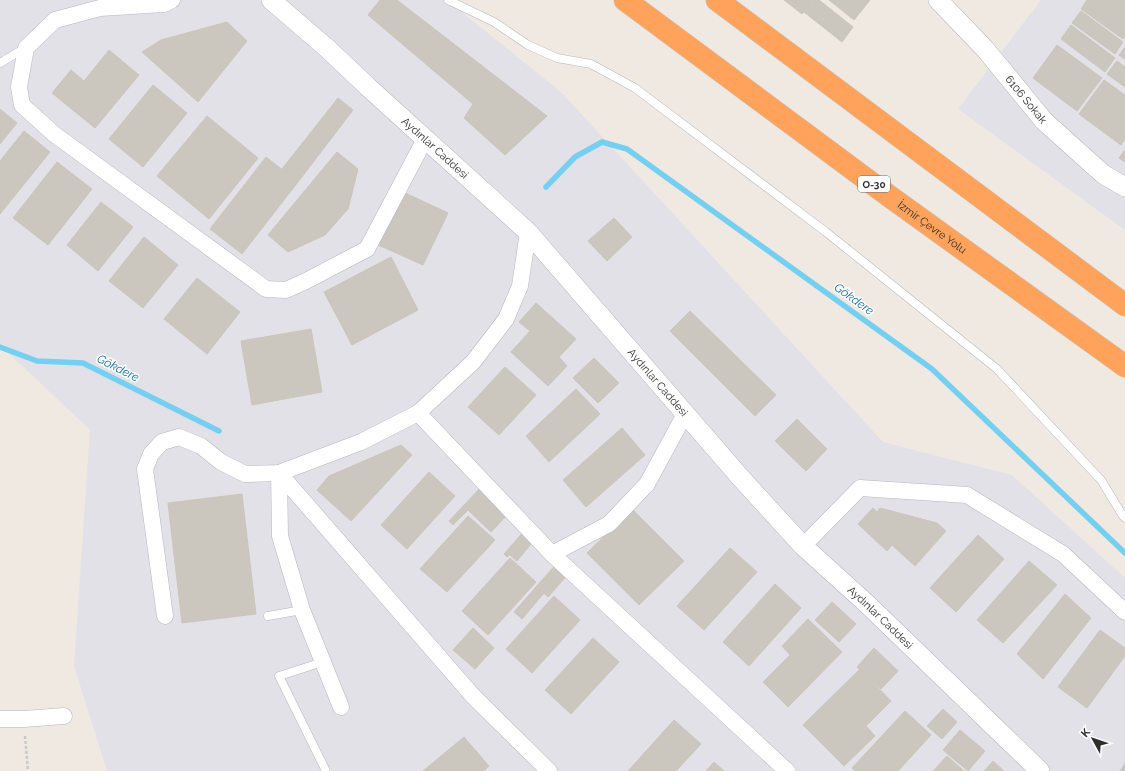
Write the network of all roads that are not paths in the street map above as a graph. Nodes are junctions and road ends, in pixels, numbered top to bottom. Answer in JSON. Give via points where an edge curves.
{"nodes":[{"id":1,"x":172,"y":0,"type":"edge"},
{"id":2,"x":271,"y":0,"type":"edge"},
{"id":3,"x":448,"y":0,"type":"edge"},
{"id":4,"x":625,"y":0,"type":"edge"},
{"id":5,"x":717,"y":0,"type":"edge"},
{"id":6,"x":938,"y":0,"type":"edge"},
{"id":7,"x":26,"y":48,"type":"junction"},
{"id":8,"x":0,"y":63,"type":"edge"},
{"id":9,"x":425,"y":139,"type":"junction"},
{"id":10,"x":1125,"y":187,"type":"edge"},
{"id":11,"x":528,"y":232,"type":"junction"},
{"id":12,"x":1125,"y":305,"type":"edge"},
{"id":13,"x":1125,"y":366,"type":"edge"},
{"id":14,"x":418,"y":413,"type":"junction"},
{"id":15,"x":685,"y":414,"type":"junction"},
{"id":16,"x":279,"y":473,"type":"junction"},
{"id":17,"x":1125,"y":518,"type":"edge"},
{"id":18,"x":802,"y":546,"type":"junction"},
{"id":19,"x":552,"y":554,"type":"junction"},
{"id":20,"x":302,"y":610,"type":"junction"},
{"id":21,"x":1125,"y":612,"type":"edge"},
{"id":22,"x":165,"y":616,"type":"dead end"},
{"id":23,"x":268,"y":616,"type":"dead end"},
{"id":24,"x":323,"y":662,"type":"junction"},
{"id":25,"x":341,"y":707,"type":"dead end"},
{"id":26,"x":64,"y":716,"type":"dead end"},
{"id":27,"x":0,"y":718,"type":"edge"},
{"id":28,"x":540,"y":768,"type":"edge"},
{"id":29,"x":326,"y":771,"type":"edge"},
{"id":30,"x":787,"y":771,"type":"edge"},
{"id":31,"x":1040,"y":771,"type":"edge"}],
"edges":[{"from":1,"to":7,"type":"street","via":[[164,4],[100,8],[55,20]]},
{"from":2,"to":9,"type":"street","name":"Aydınlar Caddesi"},
{"from":3,"to":17,"type":"lane","via":[[494,22],[528,45],[557,58],[591,64],[635,88],[826,232],[997,369],[1101,480]]},
{"from":4,"to":13,"type":"highway","name":"İzmir Çevre Yolu","number":"O-30","via":[[889,196]]},
{"from":5,"to":12,"type":"highway"},
{"from":6,"to":10,"type":"street","name":"6106 Sokak","via":[[984,49],[1044,121],[1103,174]]},
{"from":7,"to":8,"type":"lane"},
{"from":7,"to":9,"type":"street","via":[[18,87],[22,105],[54,134],[266,289],[286,290],[367,249]]},
{"from":9,"to":11,"type":"street","name":"Aydınlar Caddesi"},
{"from":11,"to":14,"type":"street","via":[[520,286],[506,319],[473,362]]},
{"from":11,"to":15,"type":"street","name":"Aydınlar Caddesi"},
{"from":14,"to":16,"type":"street","via":[[361,442]]},
{"from":14,"to":19,"type":"street"},
{"from":15,"to":18,"type":"street","name":"Aydınlar Caddesi"},
{"from":15,"to":19,"type":"street","via":[[647,484],[609,524]]},
{"from":16,"to":20,"type":"street","via":[[280,536]]},
{"from":16,"to":22,"type":"street","via":[[245,474],[221,462],[201,446],[179,437],[162,442],[151,454],[145,469]]},
{"from":16,"to":28,"type":"street","via":[[473,696]]},
{"from":18,"to":21,"type":"street","via":[[860,488],[967,495],[1063,554]]},
{"from":18,"to":31,"type":"street","name":"Aydınlar Caddesi","via":[[866,603]]},
{"from":19,"to":30,"type":"street"},
{"from":20,"to":23,"type":"lane"},
{"from":20,"to":24,"type":"street"},
{"from":24,"to":25,"type":"street"},
{"from":24,"to":29,"type":"lane","via":[[279,676]]},
{"from":26,"to":27,"type":"street"}]}
